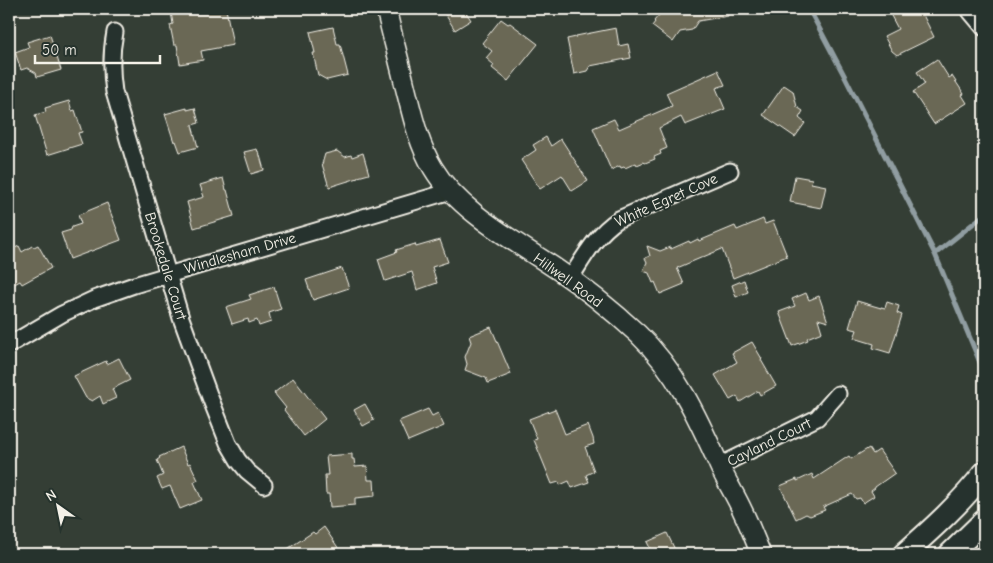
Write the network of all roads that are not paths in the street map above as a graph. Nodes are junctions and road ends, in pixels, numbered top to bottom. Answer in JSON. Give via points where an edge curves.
{"nodes":[{"id":1,"x":386,"y":9,"type":"edge"},
{"id":2,"x":968,"y":9,"type":"edge"},
{"id":3,"x":984,"y":28,"type":"edge"},
{"id":4,"x":115,"y":32,"type":"dead end"},
{"id":5,"x":730,"y":171,"type":"dead end"},
{"id":6,"x":451,"y":191,"type":"junction"},
{"id":7,"x":169,"y":274,"type":"junction"},
{"id":8,"x":570,"y":279,"type":"junction"},
{"id":9,"x":9,"y":345,"type":"edge"},
{"id":10,"x":838,"y":394,"type":"dead end"},
{"id":11,"x":719,"y":466,"type":"junction"},
{"id":12,"x":984,"y":473,"type":"edge"},
{"id":13,"x":264,"y":485,"type":"dead end"},
{"id":14,"x":984,"y":521,"type":"edge"},
{"id":15,"x":761,"y":554,"type":"edge"},
{"id":16,"x":904,"y":554,"type":"edge"},
{"id":17,"x":950,"y":554,"type":"edge"}],
"edges":[{"from":1,"to":6,"type":"street","name":"Hillwell Road","via":[[413,121],[423,149]]},
{"from":2,"to":3,"type":"street"},
{"from":4,"to":7,"type":"street","name":"Brookedale Court","via":[[111,66],[114,92]]},
{"from":5,"to":8,"type":"street","name":"White Egret Cove","via":[[610,225],[596,239]]},
{"from":6,"to":7,"type":"street","name":"Windlesham Drive"},
{"from":6,"to":8,"type":"street","name":"Hillwell Road","via":[[466,206]]},
{"from":7,"to":9,"type":"street","name":"Windlesham Drive","via":[[94,299]]},
{"from":7,"to":13,"type":"street","name":"Brookedale Court","via":[[181,318],[228,443],[247,471]]},
{"from":8,"to":11,"type":"street","name":"Hillwell Road","via":[[638,335],[665,365],[688,400]]},
{"from":10,"to":11,"type":"street","name":"Cayland Court","via":[[817,418]]},
{"from":11,"to":15,"type":"street","name":"Hillwell Road"},
{"from":12,"to":16,"type":"main road"},
{"from":14,"to":17,"type":"main road"}]}
